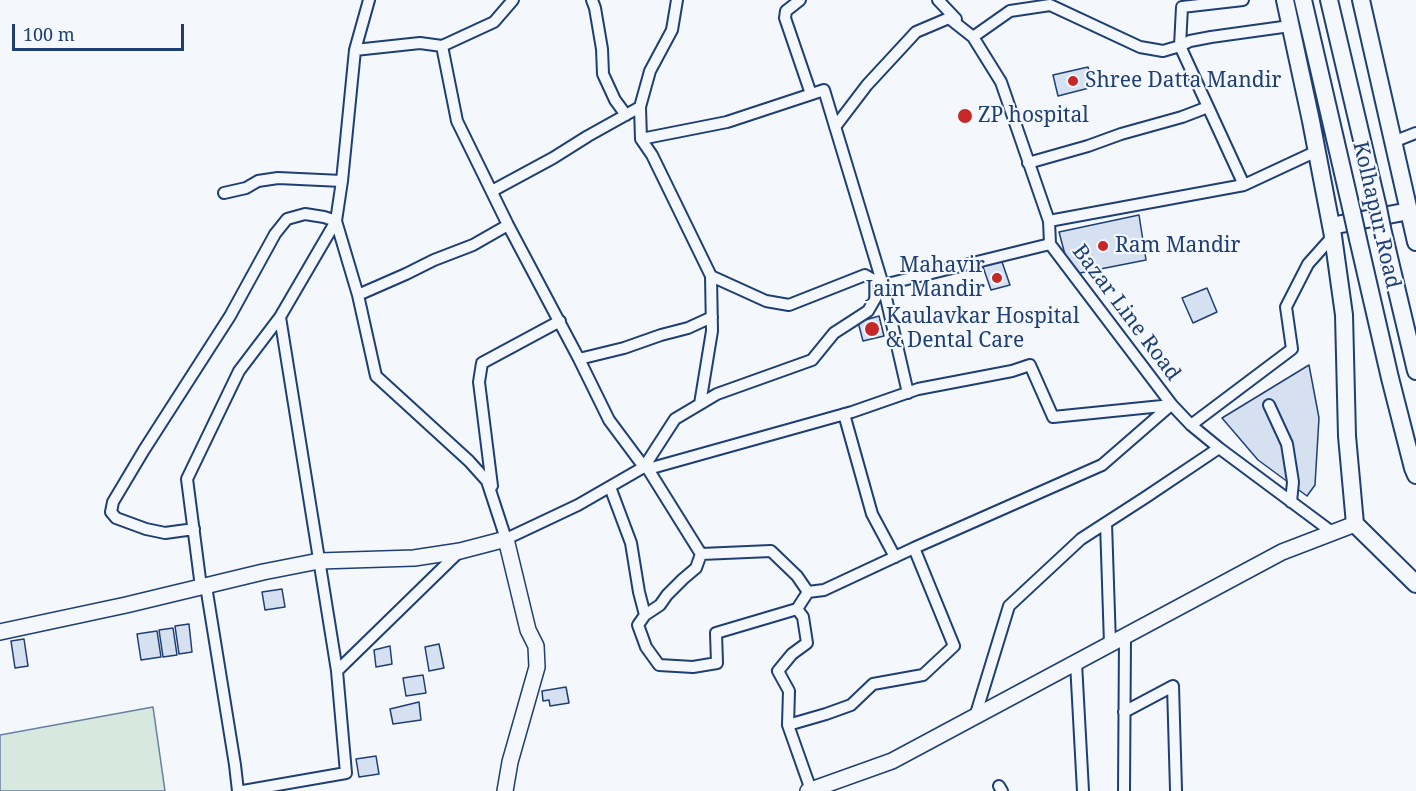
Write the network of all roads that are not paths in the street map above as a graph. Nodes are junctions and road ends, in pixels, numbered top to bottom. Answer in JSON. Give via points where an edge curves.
{"nodes":[{"id":1,"x":369,"y":0,"type":"edge"},
{"id":2,"x":513,"y":0,"type":"edge"},
{"id":3,"x":592,"y":0,"type":"edge"},
{"id":4,"x":677,"y":0,"type":"edge"},
{"id":5,"x":800,"y":0,"type":"edge"},
{"id":6,"x":938,"y":0,"type":"edge"},
{"id":7,"x":1243,"y":0,"type":"edge"},
{"id":8,"x":1285,"y":0,"type":"edge"},
{"id":9,"x":1303,"y":0,"type":"edge"},
{"id":10,"x":1329,"y":0,"type":"edge"},
{"id":11,"x":1361,"y":0,"type":"edge"},
{"id":12,"x":1064,"y":5,"type":"edge"},
{"id":13,"x":1290,"y":26,"type":"junction"},
{"id":14,"x":973,"y":37,"type":"junction"},
{"id":15,"x":442,"y":46,"type":"junction"},
{"id":16,"x":1180,"y":46,"type":"junction"},
{"id":17,"x":355,"y":50,"type":"junction"},
{"id":18,"x":812,"y":94,"type":"junction"},
{"id":19,"x":640,"y":107,"type":"junction"},
{"id":20,"x":1208,"y":107,"type":"junction"},
{"id":21,"x":626,"y":115,"type":"junction"},
{"id":22,"x":835,"y":127,"type":"junction"},
{"id":23,"x":1416,"y":133,"type":"edge"},
{"id":24,"x":641,"y":139,"type":"junction"},
{"id":25,"x":1393,"y":141,"type":"junction"},
{"id":26,"x":1317,"y":151,"type":"junction"},
{"id":27,"x":1028,"y":163,"type":"junction"},
{"id":28,"x":342,"y":181,"type":"junction"},
{"id":29,"x":1244,"y":185,"type":"junction"},
{"id":30,"x":492,"y":191,"type":"junction"},
{"id":31,"x":224,"y":193,"type":"dead end"},
{"id":32,"x":1409,"y":211,"type":"junction"},
{"id":33,"x":336,"y":221,"type":"junction"},
{"id":34,"x":1049,"y":221,"type":"junction"},
{"id":35,"x":508,"y":225,"type":"junction"},
{"id":36,"x":1332,"y":231,"type":"junction"},
{"id":37,"x":1416,"y":242,"type":"edge"},
{"id":38,"x":1050,"y":244,"type":"junction"},
{"id":39,"x":711,"y":276,"type":"junction"},
{"id":40,"x":883,"y":285,"type":"junction"},
{"id":41,"x":358,"y":295,"type":"junction"},
{"id":42,"x":280,"y":317,"type":"junction"},
{"id":43,"x":712,"y":317,"type":"junction"},
{"id":44,"x":560,"y":321,"type":"junction"},
{"id":45,"x":579,"y":359,"type":"junction"},
{"id":46,"x":1416,"y":371,"type":"edge"},
{"id":47,"x":908,"y":393,"type":"junction"},
{"id":48,"x":700,"y":404,"type":"junction"},
{"id":49,"x":1172,"y":405,"type":"junction"},
{"id":50,"x":1269,"y":405,"type":"dead end"},
{"id":51,"x":844,"y":414,"type":"junction"},
{"id":52,"x":1191,"y":425,"type":"junction"},
{"id":53,"x":1219,"y":448,"type":"junction"},
{"id":54,"x":644,"y":467,"type":"junction"},
{"id":55,"x":1416,"y":475,"type":"edge"},
{"id":56,"x":610,"y":487,"type":"junction"},
{"id":57,"x":494,"y":500,"type":"junction"},
{"id":58,"x":1291,"y":502,"type":"junction"},
{"id":59,"x":1106,"y":523,"type":"junction"},
{"id":60,"x":1355,"y":524,"type":"junction"},
{"id":61,"x":194,"y":529,"type":"junction"},
{"id":62,"x":1332,"y":532,"type":"junction"},
{"id":63,"x":506,"y":538,"type":"junction"},
{"id":64,"x":914,"y":548,"type":"junction"},
{"id":65,"x":460,"y":551,"type":"junction"},
{"id":66,"x":700,"y":554,"type":"junction"},
{"id":67,"x":895,"y":557,"type":"junction"},
{"id":68,"x":319,"y":561,"type":"junction"},
{"id":69,"x":1416,"y":584,"type":"edge"},
{"id":70,"x":204,"y":587,"type":"junction"},
{"id":71,"x":807,"y":592,"type":"junction"},
{"id":72,"x":797,"y":609,"type":"junction"},
{"id":73,"x":645,"y":615,"type":"junction"},
{"id":74,"x":0,"y":632,"type":"edge"},
{"id":75,"x":1125,"y":636,"type":"junction"},
{"id":76,"x":1110,"y":644,"type":"junction"},
{"id":77,"x":1076,"y":663,"type":"junction"},
{"id":78,"x":337,"y":671,"type":"junction"},
{"id":79,"x":1125,"y":712,"type":"junction"},
{"id":80,"x":975,"y":717,"type":"junction"},
{"id":81,"x":788,"y":726,"type":"junction"},
{"id":82,"x":1176,"y":790,"type":"edge"},
{"id":83,"x":237,"y":791,"type":"edge"},
{"id":84,"x":243,"y":791,"type":"edge"},
{"id":85,"x":505,"y":791,"type":"edge"},
{"id":86,"x":809,"y":791,"type":"edge"},
{"id":87,"x":1083,"y":791,"type":"edge"},
{"id":88,"x":1124,"y":791,"type":"edge"}],
"edges":[{"from":1,"to":17,"type":"street"},
{"from":2,"to":15,"type":"street","via":[[494,22]]},
{"from":3,"to":21,"type":"street","via":[[603,74]]},
{"from":4,"to":19,"type":"street","via":[[672,30],[650,71]]},
{"from":5,"to":18,"type":"street","via":[[786,11],[786,18]]},
{"from":6,"to":14,"type":"street"},
{"from":7,"to":16,"type":"street","via":[[1182,7]]},
{"from":8,"to":13,"type":"highway"},
{"from":9,"to":55,"type":"highway","name":"Kolhapur Road","bridge":true},
{"from":10,"to":46,"type":"highway","bridge":true},
{"from":11,"to":25,"type":"highway"},
{"from":12,"to":14,"type":"street","via":[[1010,11]]},
{"from":12,"to":16,"type":"street","via":[[1140,47],[1163,51]]},
{"from":13,"to":16,"type":"street","via":[[1211,37]]},
{"from":13,"to":26,"type":"highway"},
{"from":14,"to":22,"type":"street","via":[[949,18],[916,32]]},
{"from":14,"to":27,"type":"street","via":[[1000,82]]},
{"from":15,"to":17,"type":"street","via":[[420,43]]},
{"from":15,"to":30,"type":"street","via":[[457,121]]},
{"from":16,"to":20,"type":"street"},
{"from":17,"to":28,"type":"street"},
{"from":18,"to":22,"type":"street","via":[[824,90]]},
{"from":18,"to":24,"type":"street","via":[[727,122]]},
{"from":19,"to":21,"type":"street"},
{"from":19,"to":24,"type":"street"},
{"from":20,"to":27,"type":"street"},
{"from":20,"to":29,"type":"street"},
{"from":21,"to":30,"type":"street"},
{"from":22,"to":40,"type":"street"},
{"from":23,"to":25,"type":"street"},
{"from":24,"to":39,"type":"street"},
{"from":25,"to":32,"type":"highway"},
{"from":26,"to":29,"type":"street"},
{"from":26,"to":36,"type":"highway"},
{"from":27,"to":34,"type":"street"},
{"from":28,"to":31,"type":"street","via":[[278,178]]},
{"from":28,"to":33,"type":"street"},
{"from":29,"to":34,"type":"street"},
{"from":30,"to":35,"type":"street"},
{"from":32,"to":36,"type":"highway"},
{"from":32,"to":37,"type":"highway"},
{"from":33,"to":41,"type":"street"},
{"from":33,"to":42,"type":"street"},
{"from":33,"to":61,"type":"street","via":[[305,214],[287,219],[275,234],[230,315],[113,502],[111,512],[116,518],[146,529],[165,533]]},
{"from":34,"to":38,"type":"street"},
{"from":35,"to":41,"type":"street"},
{"from":35,"to":44,"type":"street"},
{"from":36,"to":52,"type":"street","via":[[1308,264],[1286,307],[1292,349]]},
{"from":36,"to":60,"type":"highway","via":[[1344,315],[1347,436]]},
{"from":38,"to":40,"type":"street"},
{"from":38,"to":49,"type":"street","name":"Bazar Line Road"},
{"from":39,"to":40,"type":"street","via":[[789,306],[865,275]]},
{"from":39,"to":43,"type":"street"},
{"from":40,"to":47,"type":"street"},
{"from":40,"to":48,"type":"street","via":[[868,312],[834,333],[812,360],[717,394]]},
{"from":41,"to":57,"type":"street","via":[[376,376],[470,461],[487,481]]},
{"from":42,"to":61,"type":"street","via":[[239,371],[187,479]]},
{"from":42,"to":68,"type":"street"},
{"from":43,"to":45,"type":"street","via":[[688,328]]},
{"from":43,"to":48,"type":"street"},
{"from":44,"to":45,"type":"street"},
{"from":44,"to":57,"type":"street","via":[[482,363],[479,382]]},
{"from":45,"to":54,"type":"street","via":[[609,420]]},
{"from":47,"to":49,"type":"street","via":[[1030,365],[1053,417]]},
{"from":47,"to":51,"type":"street"},
{"from":48,"to":54,"type":"street","via":[[675,418]]},
{"from":49,"to":52,"type":"street","name":"Bazar Line Road"},
{"from":49,"to":64,"type":"street","via":[[1102,465]]},
{"from":50,"to":58,"type":"street","via":[[1287,444],[1293,482]]},
{"from":51,"to":66,"type":"street","via":[[648,468]]},
{"from":51,"to":67,"type":"street","via":[[872,514]]},
{"from":52,"to":53,"type":"street","name":"Bazar Line Road"},
{"from":53,"to":58,"type":"street","name":"Bazar Line Road"},
{"from":53,"to":59,"type":"street"},
{"from":54,"to":56,"type":"street"},
{"from":56,"to":63,"type":"street"},
{"from":56,"to":73,"type":"street","via":[[631,543]]},
{"from":57,"to":63,"type":"street"},
{"from":58,"to":62,"type":"street","name":"Bazar Line Road"},
{"from":59,"to":76,"type":"street"},
{"from":59,"to":80,"type":"street","via":[[1081,539],[1009,606]]},
{"from":60,"to":62,"type":"main road"},
{"from":60,"to":69,"type":"highway"},
{"from":61,"to":70,"type":"street"},
{"from":62,"to":75,"type":"main road","via":[[1282,552]]},
{"from":63,"to":65,"type":"main road"},
{"from":63,"to":85,"type":"main road","via":[[528,630],[536,646],[537,666]]},
{"from":64,"to":67,"type":"street"},
{"from":64,"to":81,"type":"street","via":[[954,646],[922,675],[873,684],[850,705]]},
{"from":65,"to":68,"type":"main road","via":[[414,558]]},
{"from":65,"to":78,"type":"street"},
{"from":66,"to":71,"type":"street","via":[[771,551],[797,576]]},
{"from":66,"to":73,"type":"street","via":[[696,568]]},
{"from":67,"to":71,"type":"street","via":[[824,590]]},
{"from":68,"to":70,"type":"main road"},
{"from":68,"to":78,"type":"street"},
{"from":70,"to":74,"type":"main road"},
{"from":70,"to":83,"type":"street"},
{"from":71,"to":72,"type":"street"},
{"from":72,"to":73,"type":"street","via":[[716,633],[717,663],[693,667],[659,665],[646,647],[638,624]]},
{"from":72,"to":81,"type":"street","via":[[803,617],[807,644],[778,671],[789,691]]},
{"from":75,"to":76,"type":"main road"},
{"from":75,"to":79,"type":"street"},
{"from":76,"to":77,"type":"main road"},
{"from":77,"to":80,"type":"main road"},
{"from":77,"to":87,"type":"street"},
{"from":78,"to":84,"type":"street","via":[[346,773]]},
{"from":79,"to":82,"type":"street","via":[[1173,686]]},
{"from":79,"to":88,"type":"street"},
{"from":80,"to":86,"type":"main road","via":[[892,761]]},
{"from":81,"to":86,"type":"street"}]}
